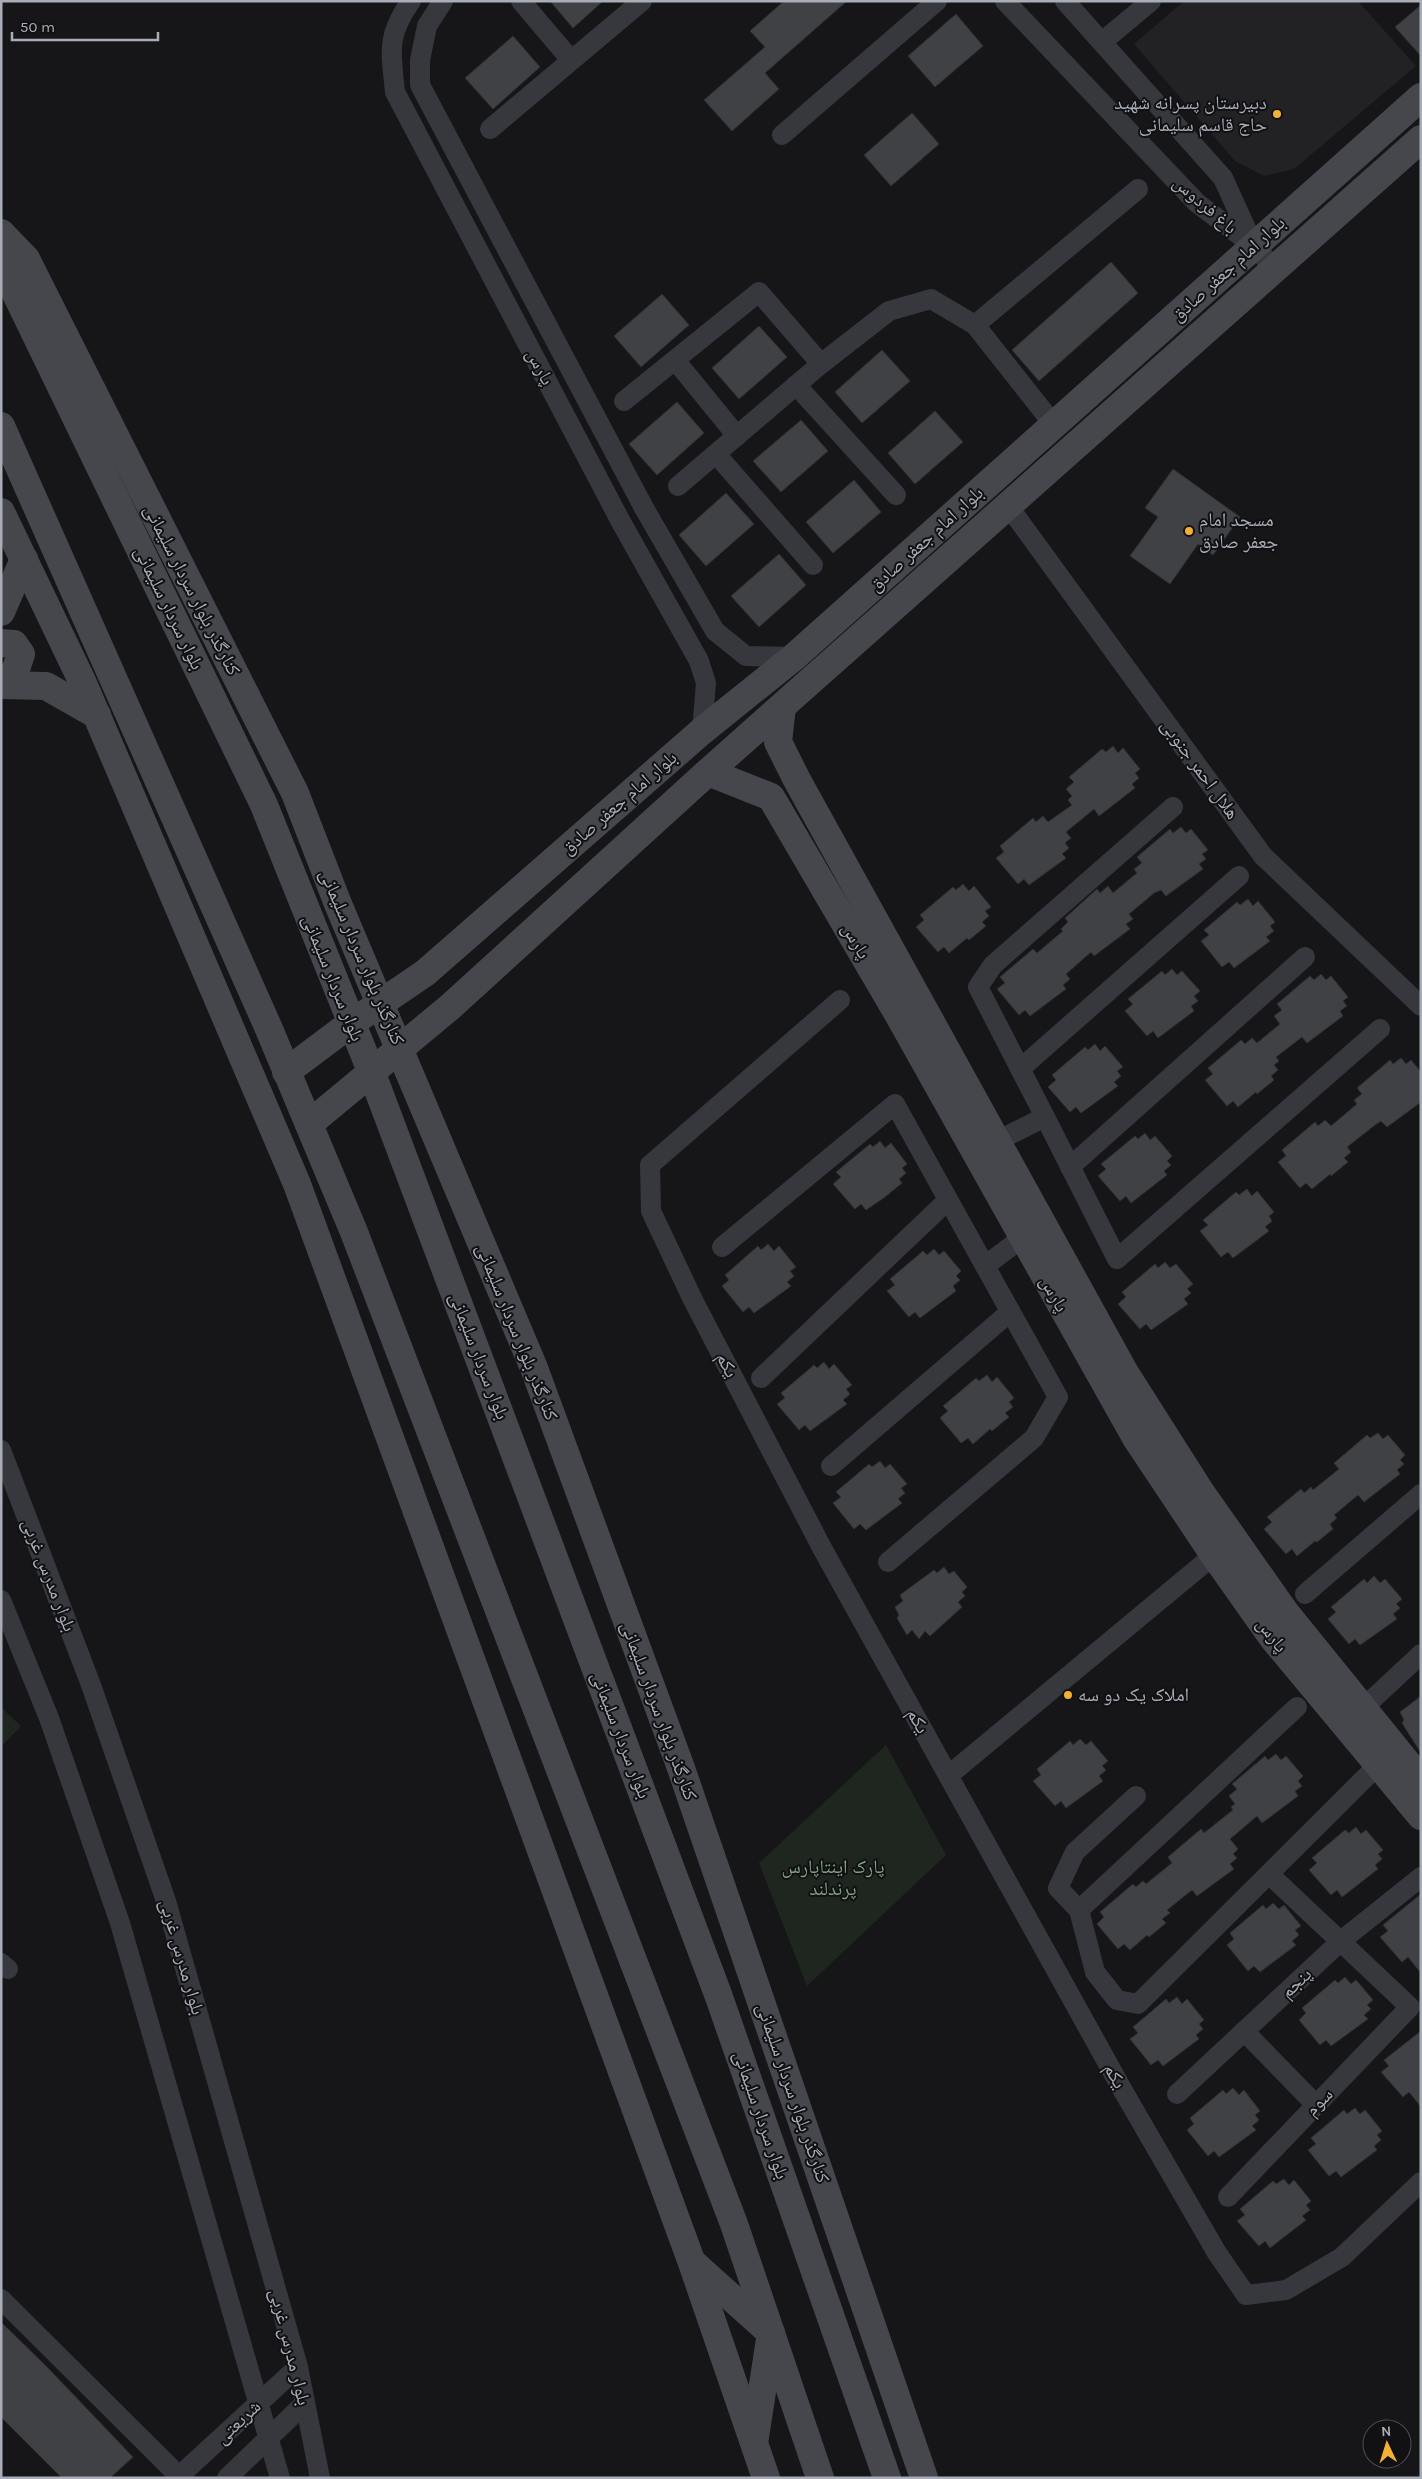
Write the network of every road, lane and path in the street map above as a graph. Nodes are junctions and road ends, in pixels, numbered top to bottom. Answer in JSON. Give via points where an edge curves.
{"nodes":[{"id":1,"x":411,"y":1,"type":"edge"},
{"id":2,"x":444,"y":1,"type":"edge"},
{"id":3,"x":520,"y":1,"type":"edge"},
{"id":4,"x":642,"y":1,"type":"edge"},
{"id":5,"x":937,"y":1,"type":"edge"},
{"id":6,"x":1005,"y":1,"type":"edge"},
{"id":7,"x":1065,"y":1,"type":"edge"},
{"id":8,"x":1151,"y":1,"type":"edge"},
{"id":9,"x":1102,"y":42,"type":"junction"},
{"id":10,"x":571,"y":60,"type":"junction"},
{"id":11,"x":1421,"y":98,"type":"edge"},
{"id":12,"x":490,"y":129,"type":"dead end"},
{"id":13,"x":782,"y":135,"type":"dead end"},
{"id":14,"x":1421,"y":139,"type":"edge"},
{"id":15,"x":1138,"y":189,"type":"dead end"},
{"id":16,"x":1,"y":233,"type":"edge"},
{"id":17,"x":1254,"y":246,"type":"junction"},
{"id":18,"x":1,"y":263,"type":"edge"},
{"id":19,"x":1274,"y":268,"type":"junction"},
{"id":20,"x":975,"y":325,"type":"junction"},
{"id":21,"x":675,"y":360,"type":"junction"},
{"id":22,"x":822,"y":364,"type":"junction"},
{"id":23,"x":796,"y":385,"type":"junction"},
{"id":24,"x":624,"y":401,"type":"dead end"},
{"id":25,"x":1054,"y":425,"type":"junction"},
{"id":26,"x":1,"y":426,"type":"edge"},
{"id":27,"x":737,"y":436,"type":"junction"},
{"id":28,"x":716,"y":454,"type":"junction"},
{"id":29,"x":678,"y":486,"type":"dead end"},
{"id":30,"x":896,"y":495,"type":"dead end"},
{"id":31,"x":1009,"y":507,"type":"junction"},
{"id":32,"x":1,"y":512,"type":"edge"},
{"id":33,"x":24,"y":559,"type":"junction"},
{"id":34,"x":813,"y":565,"type":"dead end"},
{"id":35,"x":1,"y":612,"type":"edge"},
{"id":36,"x":1,"y":643,"type":"edge"},
{"id":37,"x":794,"y":657,"type":"junction"},
{"id":38,"x":3,"y":684,"type":"edge"},
{"id":39,"x":782,"y":706,"type":"junction"},
{"id":40,"x":97,"y":715,"type":"junction"},
{"id":41,"x":702,"y":731,"type":"junction"},
{"id":42,"x":708,"y":772,"type":"junction"},
{"id":43,"x":796,"y":780,"type":"junction"},
{"id":44,"x":771,"y":797,"type":"junction"},
{"id":45,"x":1173,"y":807,"type":"dead end"},
{"id":46,"x":145,"y":827,"type":"junction"},
{"id":47,"x":187,"y":843,"type":"junction"},
{"id":48,"x":1239,"y":876,"type":"dead end"},
{"id":49,"x":1305,"y":957,"type":"dead end"},
{"id":50,"x":424,"y":973,"type":"junction"},
{"id":51,"x":840,"y":1000,"type":"dead end"},
{"id":52,"x":381,"y":1002,"type":"junction"},
{"id":53,"x":1421,"y":1006,"type":"edge"},
{"id":54,"x":450,"y":1007,"type":"junction"},
{"id":55,"x":350,"y":1024,"type":"junction"},
{"id":56,"x":1380,"y":1029,"type":"dead end"},
{"id":57,"x":401,"y":1049,"type":"junction"},
{"id":58,"x":1020,"y":1069,"type":"junction"},
{"id":59,"x":371,"y":1071,"type":"junction"},
{"id":60,"x":286,"y":1072,"type":"junction"},
{"id":61,"x":1045,"y":1117,"type":"junction"},
{"id":62,"x":309,"y":1124,"type":"junction"},
{"id":63,"x":997,"y":1140,"type":"junction"},
{"id":64,"x":1070,"y":1167,"type":"junction"},
{"id":65,"x":948,"y":1200,"type":"junction"},
{"id":66,"x":1023,"y":1237,"type":"junction"},
{"id":67,"x":722,"y":1247,"type":"dead end"},
{"id":68,"x":985,"y":1266,"type":"junction"},
{"id":69,"x":1010,"y":1312,"type":"junction"},
{"id":70,"x":761,"y":1378,"type":"dead end"},
{"id":71,"x":1,"y":1450,"type":"edge"},
{"id":72,"x":831,"y":1466,"type":"dead end"},
{"id":73,"x":1421,"y":1494,"type":"edge"},
{"id":74,"x":1224,"y":1547,"type":"junction"},
{"id":75,"x":888,"y":1562,"type":"dead end"},
{"id":76,"x":1305,"y":1594,"type":"dead end"},
{"id":77,"x":1,"y":1600,"type":"edge"},
{"id":78,"x":6,"y":1629,"type":"edge"},
{"id":79,"x":1421,"y":1654,"type":"edge"},
{"id":80,"x":1297,"y":1707,"type":"dead end"},
{"id":81,"x":1363,"y":1708,"type":"junction"},
{"id":82,"x":1377,"y":1766,"type":"junction"},
{"id":83,"x":949,"y":1776,"type":"junction"},
{"id":84,"x":1421,"y":1780,"type":"edge"},
{"id":85,"x":1136,"y":1796,"type":"dead end"},
{"id":86,"x":1421,"y":1816,"type":"edge"},
{"id":87,"x":1269,"y":1874,"type":"junction"},
{"id":88,"x":1421,"y":1876,"type":"edge"},
{"id":89,"x":727,"y":1904,"type":"junction"},
{"id":90,"x":1078,"y":1910,"type":"junction"},
{"id":91,"x":1341,"y":1941,"type":"junction"},
{"id":92,"x":719,"y":1997,"type":"junction"},
{"id":93,"x":1415,"y":2002,"type":"edge"},
{"id":94,"x":1244,"y":2031,"type":"junction"},
{"id":95,"x":1177,"y":2094,"type":"dead end"},
{"id":96,"x":1316,"y":2105,"type":"junction"},
{"id":97,"x":1421,"y":2182,"type":"edge"},
{"id":98,"x":1228,"y":2197,"type":"dead end"},
{"id":99,"x":692,"y":2263,"type":"junction"},
{"id":100,"x":1,"y":2299,"type":"edge"},
{"id":101,"x":771,"y":2333,"type":"junction"},
{"id":102,"x":298,"y":2367,"type":"junction"},
{"id":103,"x":259,"y":2402,"type":"junction"},
{"id":104,"x":304,"y":2404,"type":"junction"},
{"id":105,"x":269,"y":2437,"type":"junction"},
{"id":106,"x":754,"y":2442,"type":"junction"},
{"id":107,"x":178,"y":2477,"type":"edge"},
{"id":108,"x":227,"y":2478,"type":"edge"},
{"id":109,"x":280,"y":2478,"type":"edge"},
{"id":110,"x":320,"y":2478,"type":"edge"},
{"id":111,"x":766,"y":2478,"type":"edge"},
{"id":112,"x":820,"y":2478,"type":"edge"},
{"id":113,"x":887,"y":2478,"type":"edge"},
{"id":114,"x":924,"y":2478,"type":"edge"}],
"edges":[{"from":1,"to":41,"type":"street","name":"پارس","via":[[400,16],[391,44],[395,92],[621,522],[699,661],[706,683]]},
{"from":2,"to":37,"type":"street","name":"پارس","via":[[427,26],[420,60],[420,85],[639,499],[714,631],[746,656]]},
{"from":3,"to":10,"type":"street"},
{"from":4,"to":10,"type":"street"},
{"from":5,"to":13,"type":"street"},
{"from":6,"to":17,"type":"street","name":"باغ فردوس","via":[[1197,202]]},
{"from":7,"to":9,"type":"street","name":"باغ فردوس"},
{"from":8,"to":9,"type":"street"},
{"from":9,"to":17,"type":"street","name":"باغ فردوس","via":[[1223,178]]},
{"from":10,"to":12,"type":"street"},
{"from":11,"to":17,"type":"street","name":"بلوار امام جعفر صادق"},
{"from":14,"to":19,"type":"street","name":"بلوار امام جعفر صادق"},
{"from":15,"to":20,"type":"street"},
{"from":16,"to":52,"type":"street","name":"کنارگذر بلوار سردار سلیمانی","via":[[26,259],[295,793]]},
{"from":17,"to":19,"type":"street"},
{"from":17,"to":25,"type":"street","name":"بلوار امام جعفر صادق"},
{"from":18,"to":55,"type":"street","name":"بلوار سردار سلیمانی","via":[[264,805]]},
{"from":19,"to":31,"type":"street","name":"بلوار امام جعفر صادق"},
{"from":20,"to":22,"type":"street","via":[[931,299],[889,311]]},
{"from":20,"to":25,"type":"street"},
{"from":21,"to":22,"type":"street","via":[[759,292]]},
{"from":21,"to":24,"type":"street"},
{"from":21,"to":27,"type":"street"},
{"from":22,"to":23,"type":"street"},
{"from":23,"to":27,"type":"street"},
{"from":23,"to":30,"type":"street"},
{"from":25,"to":37,"type":"street","name":"بلوار امام جعفر صادق"},
{"from":26,"to":47,"type":"street"},
{"from":27,"to":28,"type":"street"},
{"from":28,"to":29,"type":"street"},
{"from":28,"to":34,"type":"street"},
{"from":31,"to":39,"type":"street","name":"بلوار امام جعفر صادق"},
{"from":31,"to":53,"type":"street","name":"هلال احمر جنوبی","via":[[1263,856]]},
{"from":32,"to":33,"type":"street"},
{"from":33,"to":35,"type":"street"},
{"from":33,"to":40,"type":"street"},
{"from":36,"to":38,"type":"street","via":[[14,644],[21,654],[16,669]]},
{"from":37,"to":41,"type":"street","name":"بلوار امام جعفر صادق"},
{"from":38,"to":40,"type":"street","via":[[46,686]]},
{"from":39,"to":42,"type":"street","name":"بلوار امام جعفر صادق"},
{"from":39,"to":43,"type":"street","name":"پارس","via":[[778,742]]},
{"from":40,"to":46,"type":"street"},
{"from":41,"to":50,"type":"street","name":"بلوار امام جعفر صادق"},
{"from":42,"to":44,"type":"street"},
{"from":42,"to":54,"type":"street","name":"بلوار امام جعفر صادق"},
{"from":43,"to":44,"type":"street","via":[[782,778],[775,783]]},
{"from":43,"to":63,"type":"street","name":"پارس"},
{"from":44,"to":66,"type":"street","name":"پارس"},
{"from":45,"to":58,"type":"street","via":[[993,965],[978,987]]},
{"from":46,"to":47,"type":"street"},
{"from":46,"to":99,"type":"street","via":[[297,1184]]},
{"from":47,"to":60,"type":"street"},
{"from":48,"to":58,"type":"street"},
{"from":49,"to":64,"type":"street"},
{"from":50,"to":52,"type":"street","name":"بلوار امام جعفر صادق"},
{"from":50,"to":54,"type":"street","via":[[425,988],[435,1001]]},
{"from":51,"to":83,"type":"street","name":"یکم","via":[[650,1165],[651,1211],[822,1548]]},
{"from":52,"to":55,"type":"street","name":"بلوار امام جعفر صادق"},
{"from":52,"to":57,"type":"street","name":"کنارگذر بلوار سردار سلیمانی"},
{"from":54,"to":57,"type":"street","name":"بلوار امام جعفر صادق"},
{"from":55,"to":59,"type":"street","name":"بلوار سردار سلیمانی"},
{"from":55,"to":60,"type":"street","name":"بلوار امام جعفر صادق"},
{"from":56,"to":64,"type":"street","via":[[1117,1259]]},
{"from":57,"to":59,"type":"street","name":"بلوار امام جعفر صادق"},
{"from":57,"to":89,"type":"street","name":"کنارگذر بلوار سردار سلیمانی","via":[[534,1368]]},
{"from":58,"to":61,"type":"street"},
{"from":59,"to":62,"type":"street","name":"بلوار امام جعفر صادق"},
{"from":59,"to":92,"type":"street","name":"بلوار سردار سلیمانی"},
{"from":60,"to":62,"type":"street"},
{"from":61,"to":63,"type":"street"},
{"from":61,"to":64,"type":"street"},
{"from":62,"to":101,"type":"street","via":[[354,1232],[727,2206]]},
{"from":63,"to":74,"type":"street","name":"پارس","via":[[1125,1373],[1200,1491]]},
{"from":65,"to":67,"type":"street","via":[[895,1104]]},
{"from":65,"to":68,"type":"street"},
{"from":65,"to":70,"type":"street"},
{"from":66,"to":68,"type":"street"},
{"from":66,"to":74,"type":"street","name":"پارس","via":[[1136,1438]]},
{"from":68,"to":69,"type":"street"},
{"from":69,"to":72,"type":"street"},
{"from":69,"to":75,"type":"street","via":[[1058,1397],[1034,1438]]},
{"from":71,"to":102,"type":"street","name":"بلوار مدرس غربی","via":[[91,1685],[166,1901]]},
{"from":73,"to":76,"type":"street"},
{"from":74,"to":81,"type":"street","name":"پارس","via":[[1285,1612]]},
{"from":74,"to":82,"type":"street","name":"پارس","via":[[1272,1637]]},
{"from":74,"to":83,"type":"street"},
{"from":77,"to":78,"type":"street"},
{"from":78,"to":103,"type":"street","via":[[49,1718],[120,1923]]},
{"from":79,"to":81,"type":"street"},
{"from":80,"to":90,"type":"street"},
{"from":81,"to":84,"type":"street","name":"پارس"},
{"from":82,"to":86,"type":"street","name":"پارس"},
{"from":82,"to":87,"type":"street"},
{"from":83,"to":97,"type":"street","name":"یکم","via":[[1122,2089],[1217,2253],[1246,2295],[1286,2290],[1342,2257]]},
{"from":85,"to":90,"type":"street","via":[[1075,1852],[1058,1888]]},
{"from":87,"to":90,"type":"street","via":[[1138,2004],[1117,2000],[1095,1972]]},
{"from":87,"to":91,"type":"street","name":"سوم"},
{"from":88,"to":91,"type":"street","name":"پنجم"},
{"from":89,"to":92,"type":"street"},
{"from":89,"to":114,"type":"street","name":"کنارگذر بلوار سردار سلیمانی"},
{"from":91,"to":93,"type":"street","name":"سوم"},
{"from":91,"to":94,"type":"street","name":"پنجم"},
{"from":92,"to":113,"type":"street","name":"بلوار سردار سلیمانی"},
{"from":93,"to":96,"type":"street","name":"سوم"},
{"from":94,"to":95,"type":"street","name":"پنجم"},
{"from":94,"to":96,"type":"street"},
{"from":96,"to":98,"type":"street","name":"سوم"},
{"from":99,"to":101,"type":"street"},
{"from":99,"to":106,"type":"street"},
{"from":100,"to":107,"type":"street"},
{"from":101,"to":106,"type":"street"},
{"from":101,"to":112,"type":"street"},
{"from":102,"to":103,"type":"street","name":"شریعتی"},
{"from":102,"to":104,"type":"street","name":"بلوار مدرس غربی"},
{"from":103,"to":105,"type":"street"},
{"from":103,"to":107,"type":"street","name":"شریعتی"},
{"from":104,"to":105,"type":"street","name":"شریعتی"},
{"from":104,"to":110,"type":"street","name":"بلوار مدرس غربی"},
{"from":105,"to":108,"type":"street","name":"شریعتی"},
{"from":105,"to":109,"type":"street"},
{"from":106,"to":111,"type":"street"}]}
